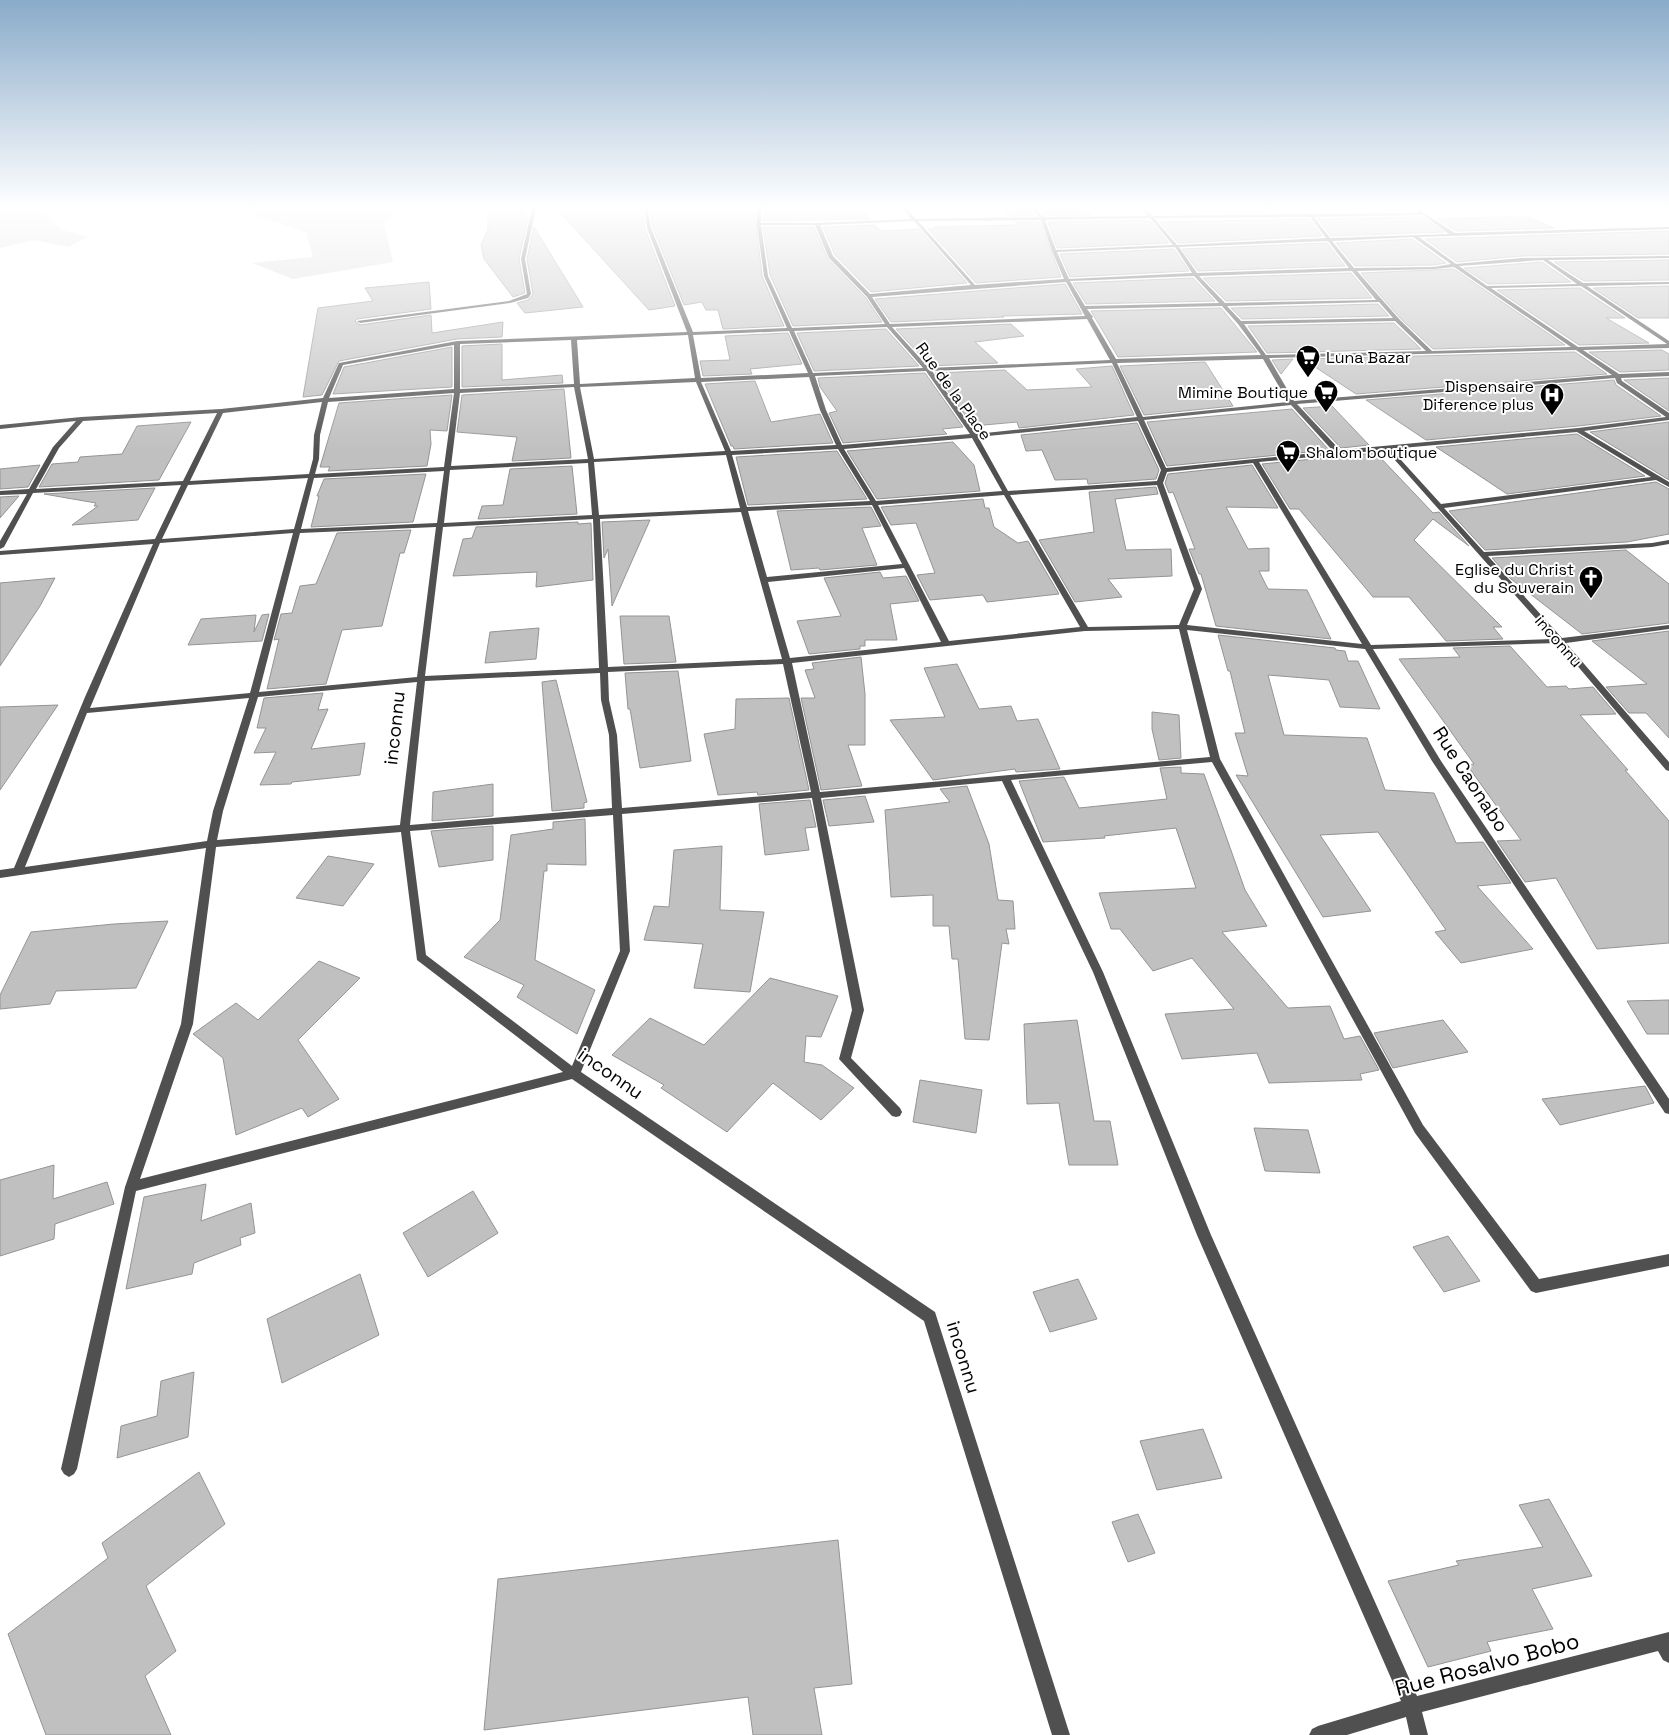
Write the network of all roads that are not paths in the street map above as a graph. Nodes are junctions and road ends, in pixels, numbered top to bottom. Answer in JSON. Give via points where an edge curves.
{"nodes":[{"id":1,"x":528,"y":289,"type":"edge"},
{"id":2,"x":673,"y":289,"type":"edge"},
{"id":3,"x":772,"y":289,"type":"edge"},
{"id":4,"x":862,"y":289,"type":"edge"},
{"id":5,"x":935,"y":289,"type":"edge"},
{"id":6,"x":1072,"y":289,"type":"edge"},
{"id":7,"x":1209,"y":289,"type":"edge"},
{"id":8,"x":1369,"y":289,"type":"edge"},
{"id":9,"x":1487,"y":289,"type":"edge"},
{"id":10,"x":1588,"y":289,"type":"edge"},
{"id":11,"x":869,"y":296,"type":"junction"},
{"id":12,"x":1379,"y":301,"type":"junction"},
{"id":13,"x":1223,"y":304,"type":"junction"},
{"id":14,"x":1083,"y":308,"type":"junction"},
{"id":15,"x":1090,"y":317,"type":"junction"},
{"id":16,"x":1396,"y":319,"type":"junction"},
{"id":17,"x":360,"y":321,"type":"dead end"},
{"id":18,"x":1240,"y":323,"type":"junction"},
{"id":19,"x":888,"y":325,"type":"junction"},
{"id":20,"x":789,"y":328,"type":"junction"},
{"id":21,"x":690,"y":332,"type":"junction"},
{"id":22,"x":574,"y":338,"type":"junction"},
{"id":23,"x":457,"y":343,"type":"junction"},
{"id":24,"x":1669,"y":344,"type":"edge"},
{"id":25,"x":1574,"y":347,"type":"junction"},
{"id":26,"x":1431,"y":353,"type":"junction"},
{"id":27,"x":1265,"y":357,"type":"junction"},
{"id":28,"x":1114,"y":361,"type":"junction"},
{"id":29,"x":929,"y":371,"type":"junction"},
{"id":30,"x":810,"y":374,"type":"junction"},
{"id":31,"x":1669,"y":374,"type":"edge"},
{"id":32,"x":1618,"y":379,"type":"junction"},
{"id":33,"x":698,"y":380,"type":"junction"},
{"id":34,"x":577,"y":386,"type":"junction"},
{"id":35,"x":456,"y":391,"type":"junction"},
{"id":36,"x":325,"y":400,"type":"junction"},
{"id":37,"x":1292,"y":403,"type":"junction"},
{"id":38,"x":221,"y":412,"type":"junction"},
{"id":39,"x":1669,"y":417,"type":"edge"},
{"id":40,"x":80,"y":419,"type":"junction"},
{"id":41,"x":1141,"y":420,"type":"junction"},
{"id":42,"x":0,"y":427,"type":"edge"},
{"id":43,"x":1578,"y":430,"type":"junction"},
{"id":44,"x":974,"y":436,"type":"junction"},
{"id":45,"x":840,"y":446,"type":"junction"},
{"id":46,"x":1388,"y":449,"type":"junction"},
{"id":47,"x":728,"y":452,"type":"junction"},
{"id":48,"x":1338,"y":452,"type":"junction"},
{"id":49,"x":591,"y":460,"type":"junction"},
{"id":50,"x":1255,"y":460,"type":"junction"},
{"id":51,"x":446,"y":468,"type":"junction"},
{"id":52,"x":1164,"y":470,"type":"junction"},
{"id":53,"x":311,"y":475,"type":"junction"},
{"id":54,"x":1658,"y":478,"type":"junction"},
{"id":55,"x":184,"y":482,"type":"junction"},
{"id":56,"x":1160,"y":483,"type":"junction"},
{"id":57,"x":1669,"y":485,"type":"edge"},
{"id":58,"x":32,"y":491,"type":"junction"},
{"id":59,"x":0,"y":493,"type":"edge"},
{"id":60,"x":1006,"y":493,"type":"junction"},
{"id":61,"x":874,"y":503,"type":"junction"},
{"id":62,"x":1440,"y":506,"type":"junction"},
{"id":63,"x":744,"y":508,"type":"junction"},
{"id":64,"x":596,"y":517,"type":"junction"},
{"id":65,"x":440,"y":526,"type":"junction"},
{"id":66,"x":297,"y":531,"type":"junction"},
{"id":67,"x":158,"y":542,"type":"junction"},
{"id":68,"x":1669,"y":542,"type":"edge"},
{"id":69,"x":0,"y":547,"type":"edge"},
{"id":70,"x":0,"y":553,"type":"edge"},
{"id":71,"x":1483,"y":554,"type":"junction"},
{"id":72,"x":907,"y":566,"type":"junction"},
{"id":73,"x":764,"y":580,"type":"junction"},
{"id":74,"x":1182,"y":627,"type":"junction"},
{"id":75,"x":1669,"y":628,"type":"edge"},
{"id":76,"x":1085,"y":629,"type":"junction"},
{"id":77,"x":1560,"y":641,"type":"junction"},
{"id":78,"x":946,"y":643,"type":"junction"},
{"id":79,"x":1368,"y":647,"type":"junction"},
{"id":80,"x":787,"y":660,"type":"junction"},
{"id":81,"x":604,"y":670,"type":"junction"},
{"id":82,"x":421,"y":679,"type":"junction"},
{"id":83,"x":254,"y":695,"type":"junction"},
{"id":84,"x":84,"y":711,"type":"junction"},
{"id":85,"x":1215,"y":759,"type":"junction"},
{"id":86,"x":1669,"y":768,"type":"edge"},
{"id":87,"x":1005,"y":778,"type":"junction"},
{"id":88,"x":816,"y":795,"type":"junction"},
{"id":89,"x":617,"y":811,"type":"junction"},
{"id":90,"x":405,"y":828,"type":"junction"},
{"id":91,"x":211,"y":844,"type":"junction"},
{"id":92,"x":18,"y":872,"type":"junction"},
{"id":93,"x":0,"y":874,"type":"edge"},
{"id":94,"x":574,"y":1074,"type":"junction"},
{"id":95,"x":1669,"y":1109,"type":"edge"},
{"id":96,"x":896,"y":1112,"type":"dead end"},
{"id":97,"x":131,"y":1186,"type":"junction"},
{"id":98,"x":1669,"y":1260,"type":"edge"},
{"id":99,"x":69,"y":1469,"type":"dead end"},
{"id":100,"x":1666,"y":1645,"type":"edge"},
{"id":101,"x":1412,"y":1706,"type":"junction"},
{"id":102,"x":1061,"y":1735,"type":"edge"},
{"id":103,"x":1318,"y":1735,"type":"edge"},
{"id":104,"x":1419,"y":1735,"type":"edge"}],
"edges":[{"from":1,"to":17,"type":"street","via":[[526,297],[510,302]]},
{"from":2,"to":21,"type":"street"},
{"from":3,"to":20,"type":"street"},
{"from":4,"to":11,"type":"street","name":"Rue de la Place"},
{"from":5,"to":11,"type":"street"},
{"from":6,"to":14,"type":"street"},
{"from":7,"to":13,"type":"street"},
{"from":8,"to":12,"type":"street"},
{"from":9,"to":25,"type":"street"},
{"from":10,"to":24,"type":"street"},
{"from":11,"to":19,"type":"street","name":"Rue de la Place"},
{"from":12,"to":13,"type":"street"},
{"from":12,"to":16,"type":"street"},
{"from":13,"to":14,"type":"street"},
{"from":13,"to":18,"type":"street"},
{"from":14,"to":15,"type":"street"},
{"from":15,"to":19,"type":"street"},
{"from":15,"to":28,"type":"street"},
{"from":16,"to":18,"type":"street"},
{"from":16,"to":26,"type":"street"},
{"from":18,"to":27,"type":"street"},
{"from":19,"to":20,"type":"street"},
{"from":19,"to":29,"type":"street","name":"Rue de la Place"},
{"from":20,"to":21,"type":"street"},
{"from":20,"to":30,"type":"street"},
{"from":21,"to":22,"type":"street"},
{"from":21,"to":33,"type":"street"},
{"from":22,"to":23,"type":"street"},
{"from":22,"to":34,"type":"street"},
{"from":23,"to":35,"type":"street","name":"inconnu"},
{"from":23,"to":36,"type":"street","via":[[341,364]]},
{"from":24,"to":25,"type":"street"},
{"from":25,"to":26,"type":"street"},
{"from":25,"to":32,"type":"street"},
{"from":26,"to":27,"type":"street"},
{"from":27,"to":28,"type":"street"},
{"from":27,"to":37,"type":"street"},
{"from":28,"to":29,"type":"street"},
{"from":28,"to":41,"type":"street"},
{"from":29,"to":30,"type":"street"},
{"from":29,"to":44,"type":"street","name":"Rue de la Place"},
{"from":30,"to":33,"type":"street"},
{"from":30,"to":45,"type":"street"},
{"from":31,"to":32,"type":"street"},
{"from":32,"to":37,"type":"street"},
{"from":32,"to":39,"type":"street"},
{"from":33,"to":34,"type":"street"},
{"from":33,"to":47,"type":"street"},
{"from":34,"to":35,"type":"street"},
{"from":34,"to":49,"type":"street"},
{"from":35,"to":36,"type":"street"},
{"from":35,"to":51,"type":"street","name":"inconnu"},
{"from":36,"to":38,"type":"street"},
{"from":36,"to":53,"type":"street"},
{"from":37,"to":41,"type":"street"},
{"from":37,"to":48,"type":"street"},
{"from":38,"to":40,"type":"street"},
{"from":38,"to":55,"type":"street"},
{"from":39,"to":43,"type":"street"},
{"from":40,"to":42,"type":"street"},
{"from":40,"to":58,"type":"street","via":[[56,447]]},
{"from":41,"to":44,"type":"street"},
{"from":41,"to":52,"type":"street"},
{"from":43,"to":46,"type":"street"},
{"from":43,"to":54,"type":"street"},
{"from":44,"to":45,"type":"street"},
{"from":44,"to":60,"type":"street","name":"Rue de la Place"},
{"from":45,"to":47,"type":"street"},
{"from":45,"to":61,"type":"street"},
{"from":46,"to":48,"type":"street"},
{"from":46,"to":62,"type":"street","name":"inconnu"},
{"from":47,"to":49,"type":"street"},
{"from":47,"to":63,"type":"street"},
{"from":48,"to":50,"type":"street"},
{"from":49,"to":51,"type":"street"},
{"from":49,"to":64,"type":"street"},
{"from":50,"to":52,"type":"street"},
{"from":50,"to":79,"type":"street","name":"Rue Caonabo"},
{"from":51,"to":53,"type":"street"},
{"from":51,"to":65,"type":"street","name":"inconnu"},
{"from":52,"to":56,"type":"street"},
{"from":53,"to":55,"type":"street"},
{"from":53,"to":66,"type":"street"},
{"from":54,"to":57,"type":"street"},
{"from":54,"to":62,"type":"street"},
{"from":55,"to":58,"type":"street"},
{"from":55,"to":67,"type":"street"},
{"from":56,"to":60,"type":"street"},
{"from":56,"to":74,"type":"street","via":[[1198,590]]},
{"from":58,"to":59,"type":"street"},
{"from":58,"to":69,"type":"street"},
{"from":60,"to":61,"type":"street"},
{"from":60,"to":76,"type":"street","name":"Rue de la Place"},
{"from":61,"to":63,"type":"street"},
{"from":61,"to":72,"type":"street"},
{"from":62,"to":71,"type":"street","name":"inconnu"},
{"from":63,"to":64,"type":"street"},
{"from":63,"to":73,"type":"street"},
{"from":64,"to":65,"type":"street"},
{"from":64,"to":81,"type":"street"},
{"from":65,"to":66,"type":"street"},
{"from":65,"to":82,"type":"street","name":"inconnu"},
{"from":66,"to":67,"type":"street"},
{"from":66,"to":83,"type":"street"},
{"from":67,"to":70,"type":"street"},
{"from":67,"to":84,"type":"street"},
{"from":68,"to":71,"type":"street"},
{"from":71,"to":77,"type":"street","name":"inconnu"},
{"from":72,"to":73,"type":"street"},
{"from":72,"to":78,"type":"street"},
{"from":73,"to":80,"type":"street"},
{"from":74,"to":76,"type":"street"},
{"from":74,"to":79,"type":"street"},
{"from":74,"to":85,"type":"street"},
{"from":75,"to":77,"type":"street"},
{"from":76,"to":78,"type":"street"},
{"from":77,"to":79,"type":"street"},
{"from":77,"to":86,"type":"street","name":"inconnu"},
{"from":78,"to":80,"type":"street"},
{"from":79,"to":95,"type":"street","name":"Rue Caonabo","via":[[1437,761]]},
{"from":80,"to":81,"type":"street"},
{"from":80,"to":88,"type":"street"},
{"from":81,"to":82,"type":"street"},
{"from":81,"to":89,"type":"street","via":[[605,700],[613,735]]},
{"from":82,"to":83,"type":"street"},
{"from":82,"to":90,"type":"street","name":"inconnu"},
{"from":83,"to":84,"type":"street"},
{"from":83,"to":91,"type":"street"},
{"from":84,"to":92,"type":"street"},
{"from":85,"to":87,"type":"street"},
{"from":85,"to":98,"type":"street","via":[[1419,1129],[1536,1286]]},
{"from":87,"to":88,"type":"street"},
{"from":87,"to":101,"type":"street","via":[[1098,972],[1204,1235]]},
{"from":88,"to":89,"type":"street"},
{"from":88,"to":96,"type":"street","via":[[858,1010],[845,1059]]},
{"from":89,"to":90,"type":"street"},
{"from":89,"to":94,"type":"street","via":[[625,951]]},
{"from":90,"to":91,"type":"street"},
{"from":90,"to":94,"type":"street","name":"inconnu","via":[[421,957]]},
{"from":91,"to":92,"type":"street"},
{"from":91,"to":97,"type":"street","via":[[187,1024]]},
{"from":92,"to":93,"type":"street"},
{"from":94,"to":97,"type":"street"},
{"from":94,"to":102,"type":"street","name":"inconnu","via":[[930,1317]]},
{"from":97,"to":99,"type":"street"},
{"from":100,"to":101,"type":"street","name":"Rue Rosalvo Bobo"},
{"from":101,"to":103,"type":"street","name":"Rue Rosalvo Bobo"},
{"from":101,"to":104,"type":"street"}]}
